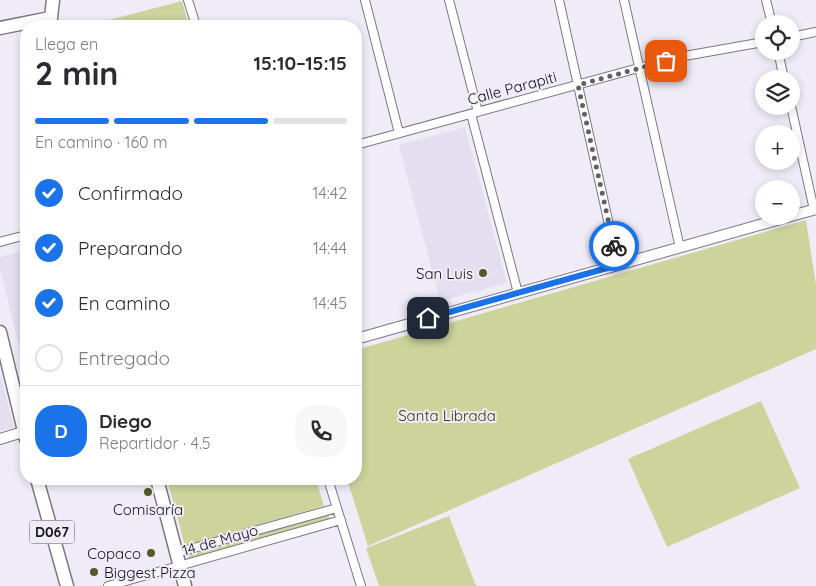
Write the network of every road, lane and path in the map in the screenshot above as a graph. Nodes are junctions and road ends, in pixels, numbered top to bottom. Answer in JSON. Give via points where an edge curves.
{"nodes":[{"id":1,"x":53,"y":0,"type":"edge"},
{"id":2,"x":188,"y":0,"type":"edge"},
{"id":3,"x":365,"y":0,"type":"edge"},
{"id":4,"x":449,"y":0,"type":"edge"},
{"id":5,"x":559,"y":0,"type":"edge"},
{"id":6,"x":624,"y":0,"type":"edge"},
{"id":7,"x":766,"y":0,"type":"edge"},
{"id":8,"x":770,"y":15,"type":"edge"},
{"id":9,"x":50,"y":20,"type":"edge"},
{"id":10,"x":194,"y":20,"type":"edge"},
{"id":11,"x":20,"y":26,"type":"edge"},
{"id":12,"x":0,"y":28,"type":"edge"},
{"id":13,"x":816,"y":32,"type":"edge"},
{"id":14,"x":800,"y":35,"type":"edge"},
{"id":15,"x":755,"y":44,"type":"edge"},
{"id":16,"x":639,"y":68,"type":"junction"},
{"id":17,"x":578,"y":85,"type":"junction"},
{"id":18,"x":474,"y":113,"type":"junction"},
{"id":19,"x":792,"y":115,"type":"edge"},
{"id":20,"x":399,"y":133,"type":"junction"},
{"id":21,"x":362,"y":143,"type":"edge"},
{"id":22,"x":815,"y":209,"type":"edge"},
{"id":23,"x":800,"y":213,"type":"edge"},
{"id":24,"x":760,"y":225,"type":"edge"},
{"id":25,"x":20,"y":237,"type":"edge"},
{"id":26,"x":0,"y":242,"type":"edge"},
{"id":27,"x":680,"y":248,"type":"junction"},
{"id":28,"x":618,"y":265,"type":"junction"},
{"id":29,"x":518,"y":293,"type":"junction"},
{"id":30,"x":0,"y":332,"type":"edge"},
{"id":31,"x":362,"y":337,"type":"edge"},
{"id":32,"x":20,"y":410,"type":"edge"},
{"id":33,"x":20,"y":435,"type":"edge"},
{"id":34,"x":0,"y":438,"type":"edge"},
{"id":35,"x":39,"y":485,"type":"edge"},
{"id":36,"x":159,"y":485,"type":"edge"},
{"id":37,"x":330,"y":485,"type":"edge"},
{"id":38,"x":336,"y":508,"type":"junction"},
{"id":39,"x":340,"y":520,"type":"junction"},
{"id":40,"x":178,"y":560,"type":"junction"},
{"id":41,"x":67,"y":586,"type":"edge"},
{"id":42,"x":108,"y":586,"type":"edge"},
{"id":43,"x":185,"y":586,"type":"edge"},
{"id":44,"x":360,"y":586,"type":"edge"}],
"edges":[{"from":1,"to":9,"type":"main road"},
{"from":2,"to":10,"type":"street"},
{"from":3,"to":20,"type":"street"},
{"from":4,"to":18,"type":"street"},
{"from":5,"to":17,"type":"street"},
{"from":6,"to":16,"type":"street"},
{"from":7,"to":8,"type":"street"},
{"from":11,"to":12,"type":"main road"},
{"from":13,"to":14,"type":"street"},
{"from":15,"to":16,"type":"street","name":"Calle Parapiti","via":[[679,57]]},
{"from":16,"to":17,"type":"street","name":"Calle Parapiti"},
{"from":16,"to":27,"type":"street"},
{"from":17,"to":18,"type":"street","name":"Calle Parapiti"},
{"from":17,"to":28,"type":"street"},
{"from":18,"to":20,"type":"street","name":"Calle Parapiti"},
{"from":18,"to":29,"type":"street"},
{"from":19,"to":22,"type":"street"},
{"from":20,"to":21,"type":"street","name":"Calle Parapiti"},
{"from":22,"to":23,"type":"street"},
{"from":24,"to":27,"type":"street"},
{"from":25,"to":26,"type":"street"},
{"from":27,"to":28,"type":"street"},
{"from":28,"to":29,"type":"street"},
{"from":29,"to":31,"type":"street"},
{"from":30,"to":32,"type":"main road"},
{"from":33,"to":34,"type":"street"},
{"from":35,"to":41,"type":"main road","number":"D067"},
{"from":36,"to":40,"type":"main road"},
{"from":37,"to":38,"type":"street"},
{"from":38,"to":39,"type":"street"},
{"from":38,"to":40,"type":"street","name":"14 de Mayo"},
{"from":39,"to":40,"type":"street","name":"14 de Mayo"},
{"from":39,"to":44,"type":"street"},
{"from":40,"to":42,"type":"street","name":"14 de Mayo"},
{"from":40,"to":43,"type":"main road"}]}
